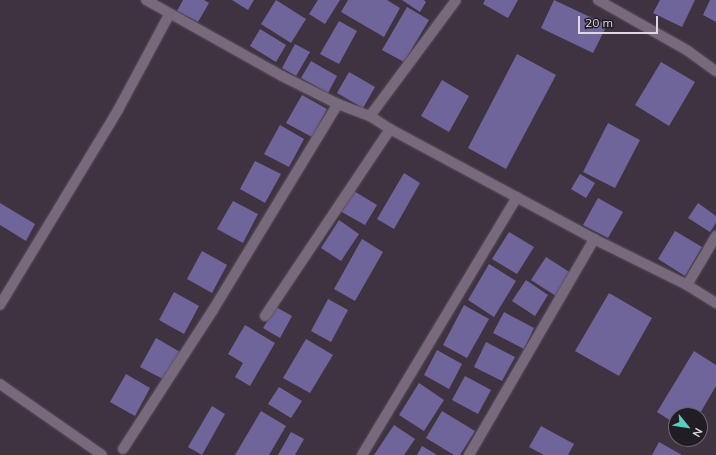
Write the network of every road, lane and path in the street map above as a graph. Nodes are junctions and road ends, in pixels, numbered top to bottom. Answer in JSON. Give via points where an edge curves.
{"nodes":[{"id":1,"x":146,"y":0,"type":"edge"},
{"id":2,"x":456,"y":0,"type":"edge"},
{"id":3,"x":598,"y":0,"type":"edge"},
{"id":4,"x":169,"y":15,"type":"junction"},
{"id":5,"x":716,"y":71,"type":"edge"},
{"id":6,"x":338,"y":104,"type":"junction"},
{"id":7,"x":370,"y":116,"type":"junction"},
{"id":8,"x":390,"y":129,"type":"junction"},
{"id":9,"x":517,"y":197,"type":"junction"},
{"id":10,"x":716,"y":236,"type":"edge"},
{"id":11,"x":594,"y":239,"type":"junction"},
{"id":12,"x":687,"y":285,"type":"junction"},
{"id":13,"x":716,"y":303,"type":"edge"},
{"id":14,"x":0,"y":305,"type":"edge"},
{"id":15,"x":265,"y":316,"type":"dead end"},
{"id":16,"x":0,"y":384,"type":"edge"},
{"id":17,"x":123,"y":449,"type":"dead end"},
{"id":18,"x":102,"y":455,"type":"edge"},
{"id":19,"x":362,"y":455,"type":"edge"},
{"id":20,"x":468,"y":455,"type":"edge"}],
"edges":[{"from":1,"to":4,"type":"street"},
{"from":2,"to":7,"type":"street"},
{"from":3,"to":5,"type":"street","via":[[688,51]]},
{"from":4,"to":6,"type":"street"},
{"from":4,"to":14,"type":"street","via":[[118,110]]},
{"from":6,"to":7,"type":"street"},
{"from":6,"to":17,"type":"street","via":[[213,310]]},
{"from":7,"to":8,"type":"street"},
{"from":8,"to":9,"type":"street"},
{"from":8,"to":15,"type":"street"},
{"from":9,"to":11,"type":"street"},
{"from":9,"to":19,"type":"street"},
{"from":10,"to":12,"type":"street"},
{"from":11,"to":12,"type":"street"},
{"from":11,"to":20,"type":"street"},
{"from":12,"to":13,"type":"street"},
{"from":16,"to":18,"type":"street"}]}
